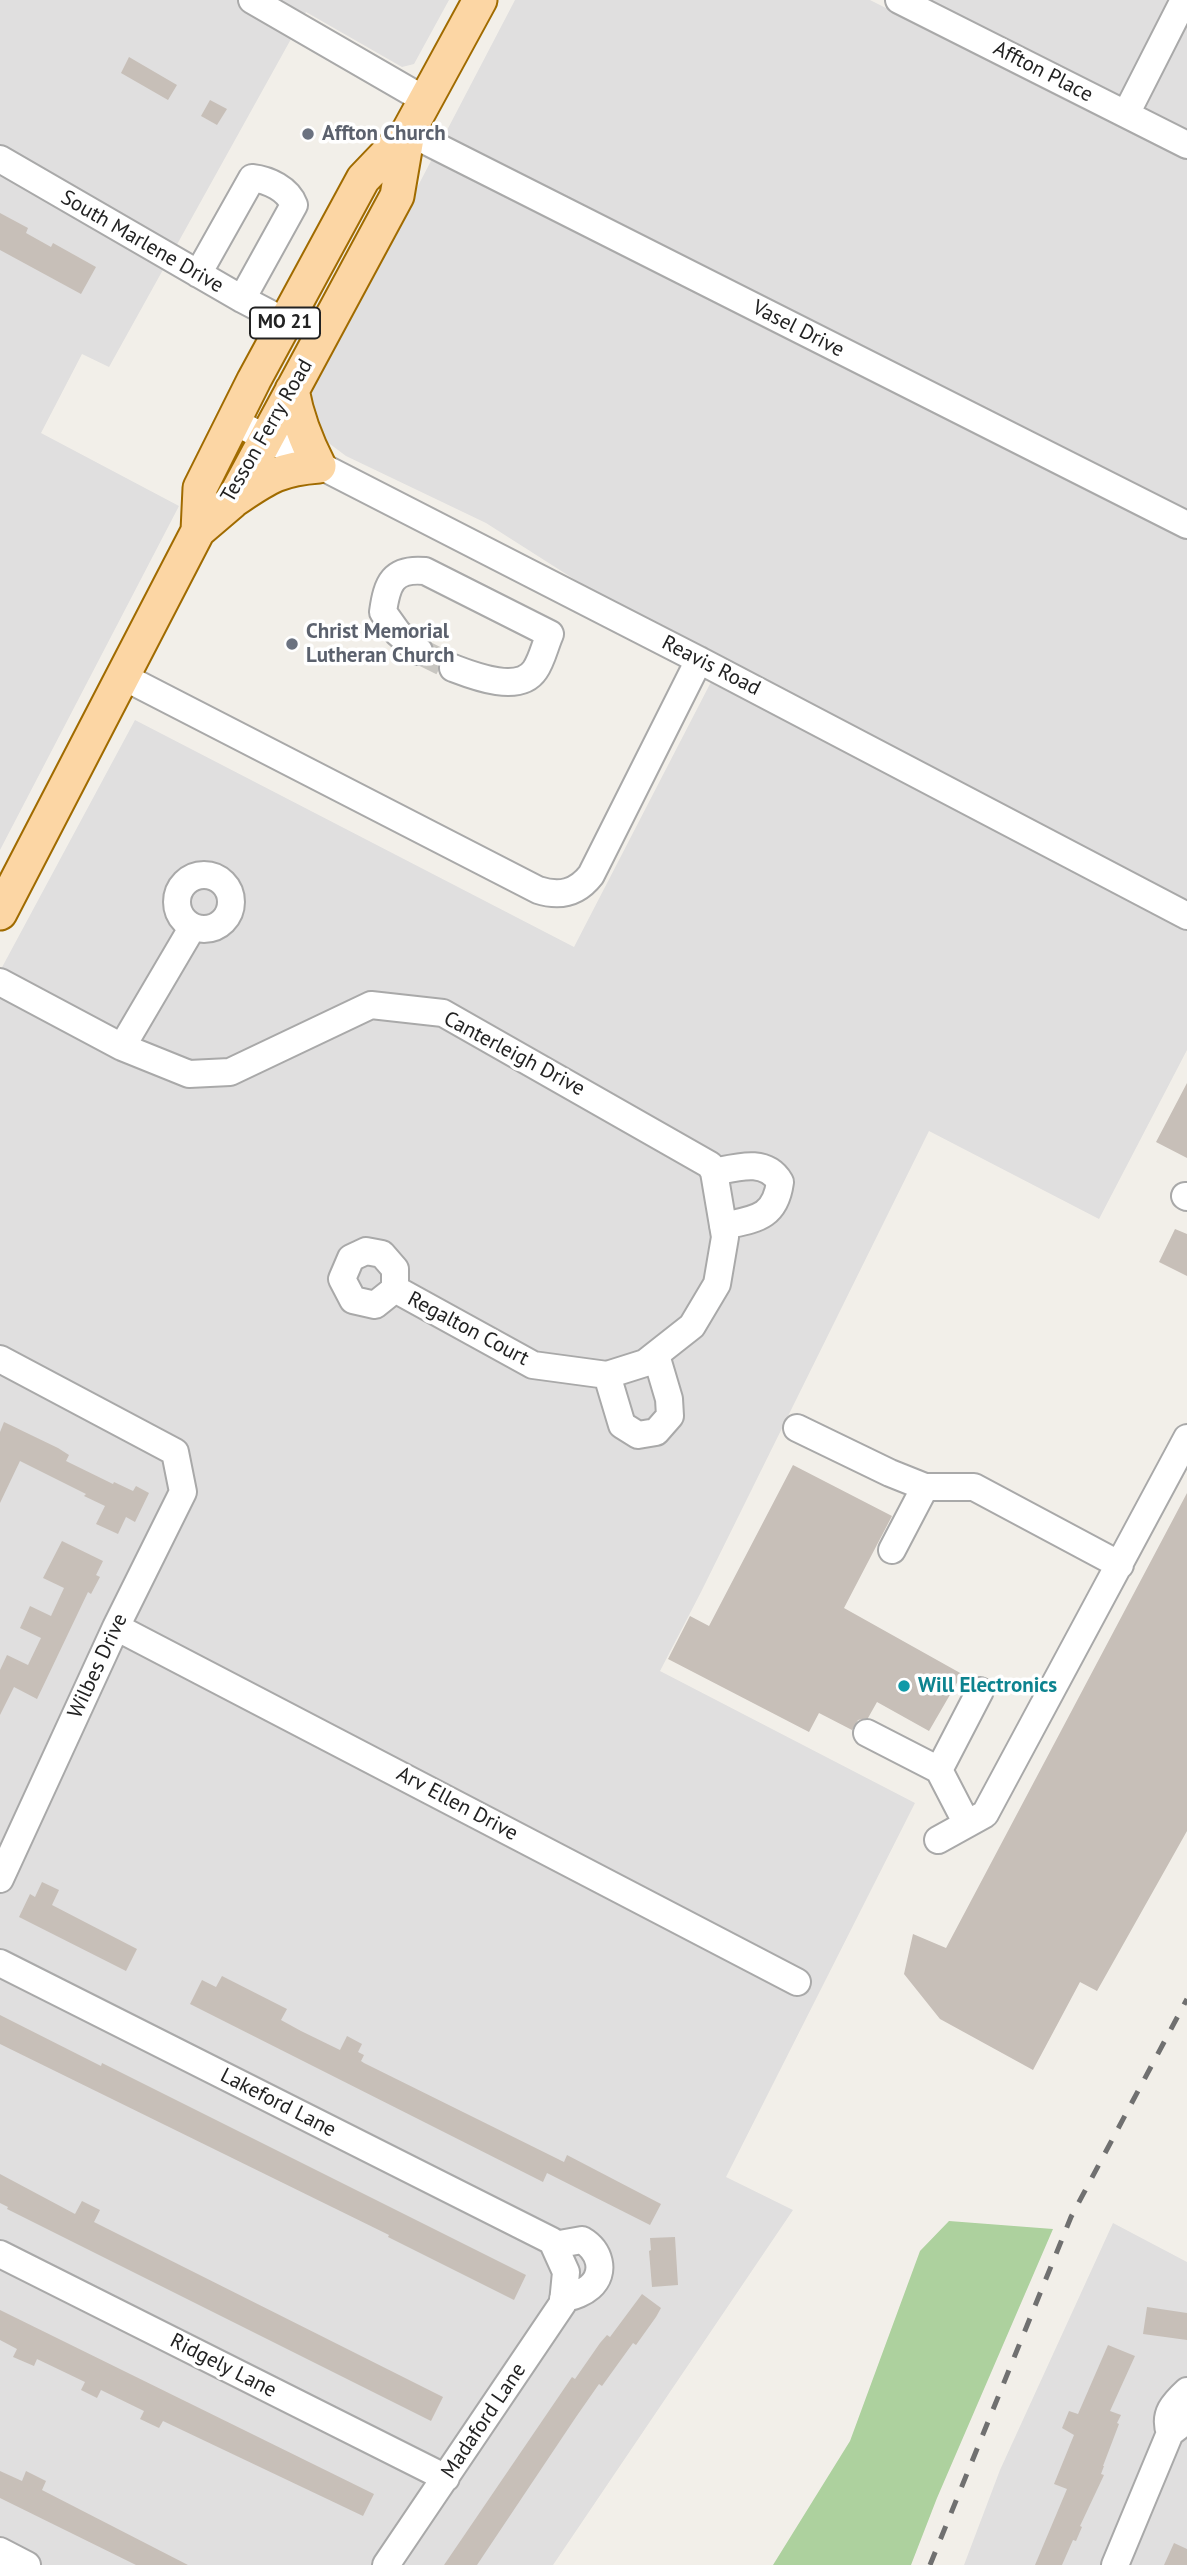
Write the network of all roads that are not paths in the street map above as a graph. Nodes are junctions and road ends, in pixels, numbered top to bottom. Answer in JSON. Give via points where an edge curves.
{"nodes":[{"id":1,"x":252,"y":0,"type":"edge"},
{"id":2,"x":480,"y":0,"type":"edge"},
{"id":3,"x":899,"y":0,"type":"edge"},
{"id":4,"x":1184,"y":0,"type":"edge"},
{"id":5,"x":425,"y":100,"type":"junction"},
{"id":6,"x":1126,"y":114,"type":"junction"},
{"id":7,"x":408,"y":132,"type":"junction"},
{"id":8,"x":1187,"y":145,"type":"edge"},
{"id":9,"x":0,"y":159,"type":"edge"},
{"id":10,"x":198,"y":274,"type":"junction"},
{"id":11,"x":242,"y":299,"type":"junction"},
{"id":12,"x":286,"y":322,"type":"junction"},
{"id":13,"x":292,"y":390,"type":"junction"},
{"id":14,"x":233,"y":421,"type":"junction"},
{"id":15,"x":266,"y":438,"type":"junction"},
{"id":16,"x":319,"y":466,"type":"junction"},
{"id":17,"x":232,"y":502,"type":"junction"},
{"id":18,"x":1187,"y":525,"type":"edge"},
{"id":19,"x":198,"y":531,"type":"junction"},
{"id":20,"x":569,"y":592,"type":"junction"},
{"id":21,"x":550,"y":634,"type":"junction"},
{"id":22,"x":419,"y":651,"type":"tunnel mouth"},
{"id":23,"x":699,"y":660,"type":"junction"},
{"id":24,"x":453,"y":668,"type":"tunnel mouth"},
{"id":25,"x":122,"y":676,"type":"junction"},
{"id":26,"x":0,"y":913,"type":"edge"},
{"id":27,"x":1187,"y":916,"type":"edge"},
{"id":28,"x":192,"y":928,"type":"dead end"},
{"id":29,"x":0,"y":982,"type":"edge"},
{"id":30,"x":122,"y":1047,"type":"junction"},
{"id":31,"x":712,"y":1168,"type":"junction"},
{"id":32,"x":723,"y":1226,"type":"junction"},
{"id":33,"x":395,"y":1289,"type":"dead end"},
{"id":34,"x":656,"y":1355,"type":"junction"},
{"id":35,"x":0,"y":1359,"type":"edge"},
{"id":36,"x":607,"y":1375,"type":"junction"},
{"id":37,"x":797,"y":1428,"type":"dead end"},
{"id":38,"x":1187,"y":1439,"type":"edge"},
{"id":39,"x":925,"y":1487,"type":"junction"},
{"id":40,"x":892,"y":1550,"type":"dead end"},
{"id":41,"x":1120,"y":1565,"type":"junction"},
{"id":42,"x":116,"y":1627,"type":"junction"},
{"id":43,"x":980,"y":1691,"type":"dead end"},
{"id":44,"x":867,"y":1733,"type":"dead end"},
{"id":45,"x":939,"y":1770,"type":"junction"},
{"id":46,"x":967,"y":1824,"type":"junction"},
{"id":47,"x":938,"y":1840,"type":"dead end"},
{"id":48,"x":0,"y":1879,"type":"edge"},
{"id":49,"x":0,"y":1963,"type":"edge"},
{"id":50,"x":797,"y":1982,"type":"dead end"},
{"id":51,"x":554,"y":2245,"type":"junction"},
{"id":52,"x":0,"y":2253,"type":"edge"},
{"id":53,"x":564,"y":2299,"type":"junction"},
{"id":54,"x":1187,"y":2391,"type":"edge"},
{"id":55,"x":1178,"y":2426,"type":"edge"},
{"id":56,"x":446,"y":2477,"type":"junction"},
{"id":57,"x":0,"y":2551,"type":"edge"},
{"id":58,"x":27,"y":2565,"type":"edge"},
{"id":59,"x":386,"y":2565,"type":"edge"},
{"id":60,"x":1115,"y":2565,"type":"edge"}],
"edges":[{"from":1,"to":5,"type":"street"},
{"from":2,"to":5,"type":"main road","name":"Tesson Ferry Road","number":"MO 21"},
{"from":3,"to":6,"type":"street","name":"Affton Place"},
{"from":4,"to":6,"type":"street"},
{"from":5,"to":7,"type":"main road","name":"Tesson Ferry Road","number":"MO 21"},
{"from":6,"to":8,"type":"street","name":"Affton Place"},
{"from":7,"to":12,"type":"main road","name":"Tesson Ferry Road","number":"MO 21","via":[[363,179]]},
{"from":7,"to":13,"type":"main road","name":"Tesson Ferry Road","number":"MO 21","via":[[397,196]]},
{"from":7,"to":18,"type":"street","name":"Vasel Drive"},
{"from":9,"to":10,"type":"street","name":"South Marlene Drive"},
{"from":10,"to":11,"type":"street","name":"South Marlene Drive"},
{"from":10,"to":11,"type":"street","via":[[252,178],[266,180],[291,196],[294,205]]},
{"from":11,"to":12,"type":"street","name":"South Marlene Drive"},
{"from":12,"to":14,"type":"main road","name":"Tesson Ferry Road","number":"MO 21"},
{"from":13,"to":15,"type":"main road","name":"Tesson Ferry Road","number":"MO 21"},
{"from":13,"to":16,"type":"main road","via":[[305,438]]},
{"from":14,"to":15,"type":"street","name":"Reavis Road"},
{"from":14,"to":19,"type":"main road","name":"Tesson Ferry Road","number":"MO 21","via":[[200,488]]},
{"from":15,"to":16,"type":"street","name":"Reavis Road"},
{"from":15,"to":17,"type":"main road","name":"Tesson Ferry Road","number":"MO 21"},
{"from":16,"to":17,"type":"main road","via":[[292,468],[268,477]]},
{"from":16,"to":20,"type":"street","name":"Reavis Road"},
{"from":17,"to":19,"type":"main road","name":"Tesson Ferry Road","number":"MO 21"},
{"from":19,"to":25,"type":"main road","name":"Tesson Ferry Road","number":"MO 21"},
{"from":20,"to":21,"type":"street"},
{"from":20,"to":23,"type":"street","name":"Reavis Road"},
{"from":21,"to":22,"type":"street","via":[[425,570],[409,569],[393,578],[383,612]]},
{"from":21,"to":24,"type":"street","via":[[535,670],[523,680],[504,681]]},
{"from":23,"to":25,"type":"street","via":[[591,875],[562,894],[538,890]]},
{"from":23,"to":27,"type":"street","name":"Reavis Road"},
{"from":25,"to":26,"type":"main road","name":"Tesson Ferry Road","number":"MO 21"},
{"from":28,"to":30,"type":"street"},
{"from":29,"to":30,"type":"street","name":"Canterleigh Drive"},
{"from":30,"to":31,"type":"street","name":"Canterleigh Drive","via":[[189,1074],[230,1072],[371,1005],[443,1013]]},
{"from":31,"to":32,"type":"street","name":"Regalton Court"},
{"from":31,"to":32,"type":"street","via":[[759,1166],[774,1172],[780,1182],[776,1201],[762,1218]]},
{"from":32,"to":34,"type":"street","name":"Regalton Court","via":[[717,1284],[692,1326]]},
{"from":33,"to":36,"type":"street","name":"Regalton Court","via":[[533,1365]]},
{"from":34,"to":36,"type":"street","name":"Regalton Court"},
{"from":34,"to":36,"type":"street","via":[[670,1416],[656,1432],[638,1435],[622,1425]]},
{"from":35,"to":42,"type":"street","name":"Wilbes Drive","via":[[175,1452],[183,1492]]},
{"from":37,"to":39,"type":"street"},
{"from":38,"to":41,"type":"street"},
{"from":39,"to":40,"type":"street"},
{"from":39,"to":41,"type":"street","via":[[974,1487]]},
{"from":41,"to":46,"type":"street","via":[[985,1814]]},
{"from":42,"to":48,"type":"street","name":"Wilbes Drive"},
{"from":42,"to":50,"type":"street","name":"Arv Ellen Drive"},
{"from":43,"to":45,"type":"street"},
{"from":44,"to":45,"type":"street"},
{"from":45,"to":46,"type":"street"},
{"from":46,"to":47,"type":"street"},
{"from":49,"to":51,"type":"street","name":"Lakeford Lane"},
{"from":51,"to":53,"type":"street","name":"Madaford Lane","via":[[566,2272]]},
{"from":51,"to":53,"type":"street","via":[[582,2240],[594,2247],[599,2260],[600,2273],[592,2286]]},
{"from":52,"to":56,"type":"street","name":"Ridgely Lane"},
{"from":53,"to":56,"type":"street","name":"Madaford Lane"},
{"from":54,"to":55,"type":"street","via":[[1172,2406],[1166,2423]]},
{"from":55,"to":60,"type":"street"},
{"from":56,"to":59,"type":"street","name":"Madaford Lane"},
{"from":57,"to":58,"type":"street"}]}
